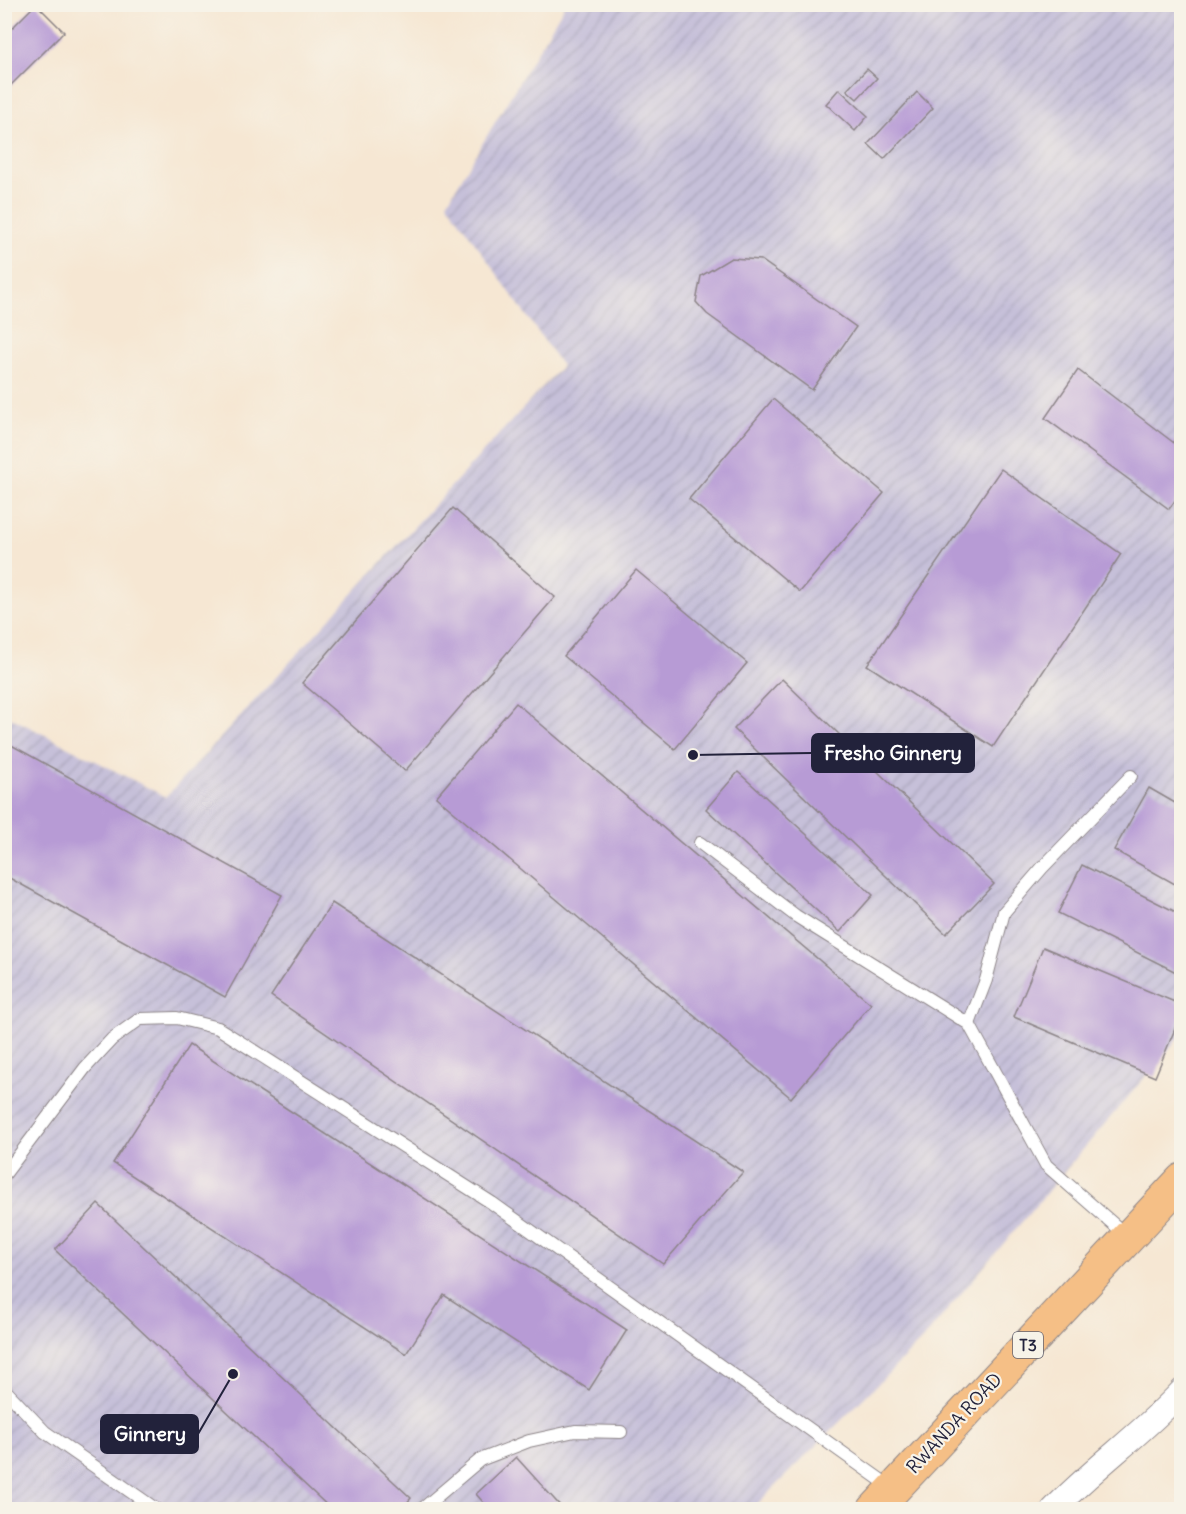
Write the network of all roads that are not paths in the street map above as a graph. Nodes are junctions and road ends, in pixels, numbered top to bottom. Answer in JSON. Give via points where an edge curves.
{"nodes":[{"id":1,"x":1131,"y":776,"type":"dead end"},
{"id":2,"x":700,"y":843,"type":"dead end"},
{"id":3,"x":969,"y":1024,"type":"junction"},
{"id":4,"x":4,"y":1175,"type":"edge"},
{"id":5,"x":1182,"y":1180,"type":"edge"},
{"id":6,"x":1128,"y":1237,"type":"junction"},
{"id":7,"x":4,"y":1389,"type":"edge"},
{"id":8,"x":1182,"y":1391,"type":"edge"},
{"id":9,"x":621,"y":1432,"type":"dead end"},
{"id":10,"x":884,"y":1499,"type":"edge"},
{"id":11,"x":157,"y":1509,"type":"edge"},
{"id":12,"x":420,"y":1509,"type":"edge"},
{"id":13,"x":1053,"y":1509,"type":"edge"}],
"edges":[{"from":1,"to":3,"type":"lane","via":[[1004,912],[986,980]]},
{"from":2,"to":3,"type":"lane","via":[[796,916]]},
{"from":3,"to":6,"type":"lane","via":[[1047,1165]]},
{"from":4,"to":10,"type":"lane","via":[[85,1068],[112,1039],[140,1019],[177,1018],[218,1028],[492,1203]]},
{"from":5,"to":6,"type":"highway","name":"RWANDA ROAD","number":"T3"},
{"from":6,"to":10,"type":"highway","name":"RWANDA ROAD","number":"T3"},
{"from":7,"to":11,"type":"lane","via":[[45,1432]]},
{"from":8,"to":13,"type":"street"},
{"from":9,"to":12,"type":"lane","via":[[575,1431],[529,1441],[480,1460]]}]}
